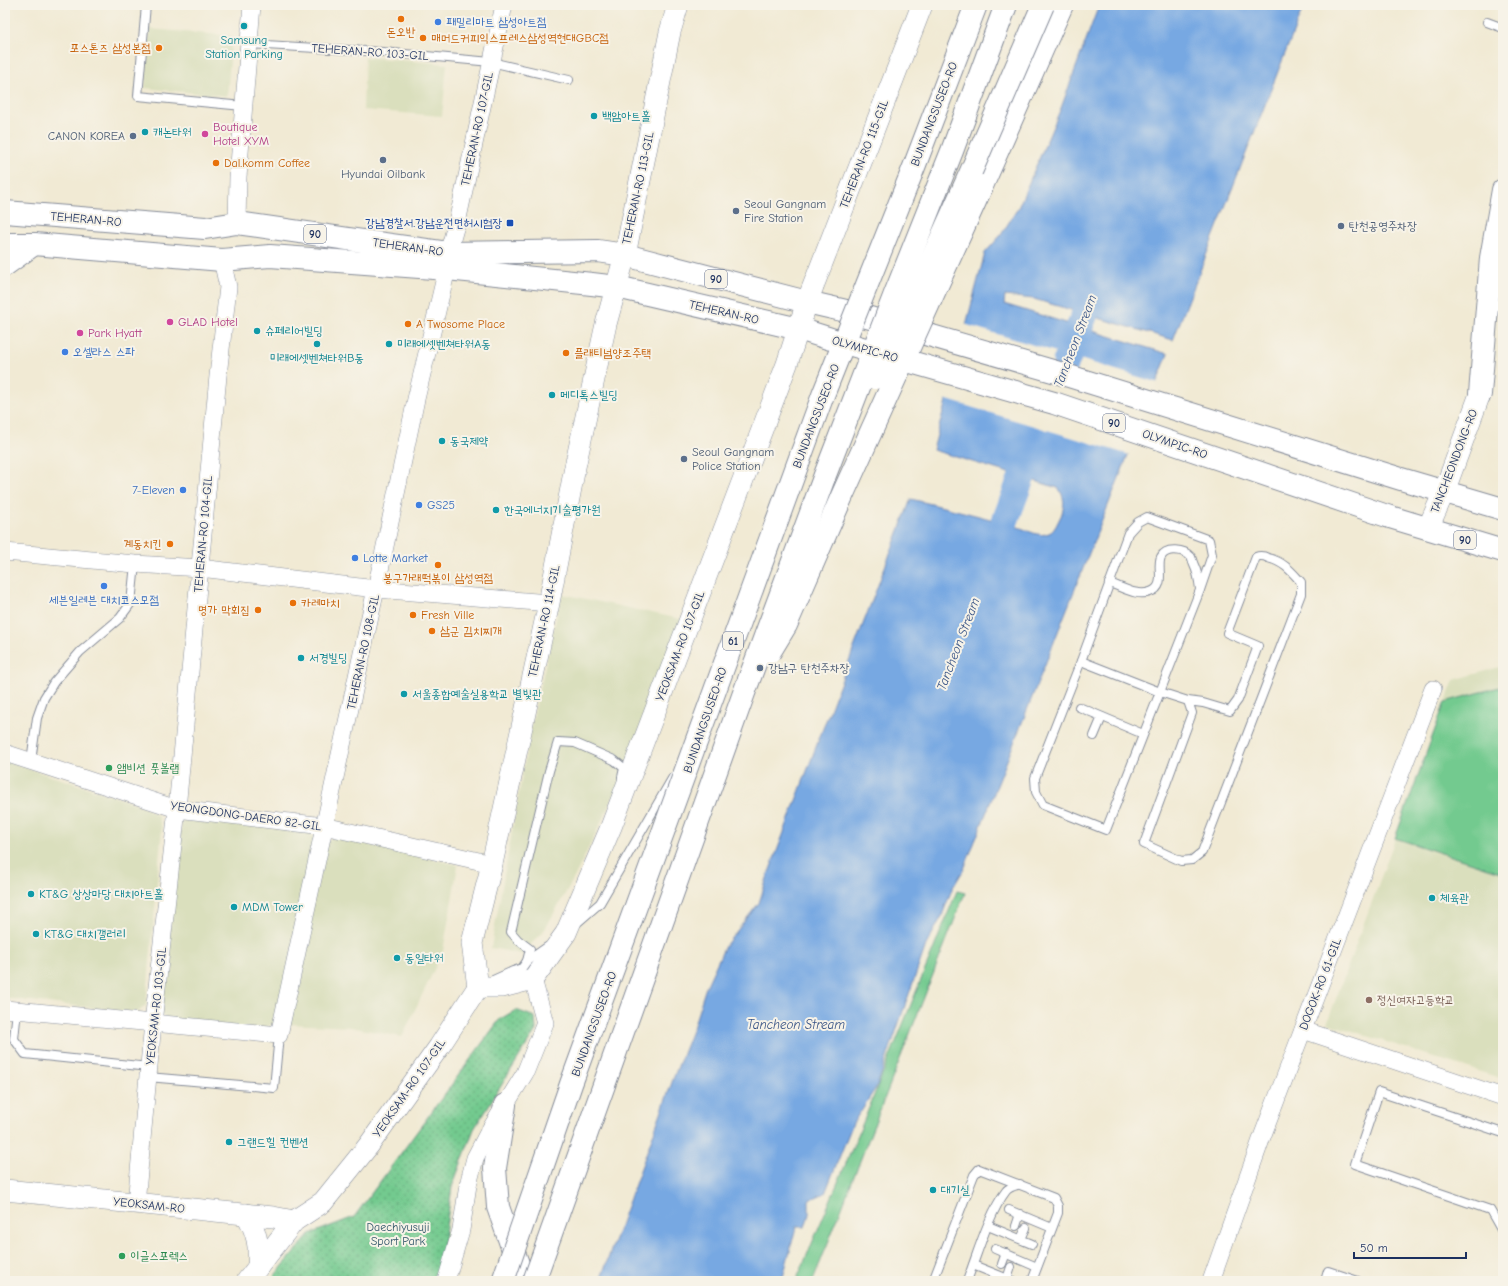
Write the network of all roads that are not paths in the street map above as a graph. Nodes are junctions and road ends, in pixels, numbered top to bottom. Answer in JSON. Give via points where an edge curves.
{"nodes":[{"id":1,"x":146,"y":5,"type":"edge"},
{"id":2,"x":252,"y":5,"type":"edge"},
{"id":3,"x":504,"y":5,"type":"edge"},
{"id":4,"x":678,"y":5,"type":"edge"},
{"id":5,"x":922,"y":5,"type":"edge"},
{"id":6,"x":976,"y":5,"type":"edge"},
{"id":7,"x":1006,"y":5,"type":"edge"},
{"id":8,"x":1043,"y":5,"type":"edge"},
{"id":9,"x":1062,"y":5,"type":"edge"},
{"id":10,"x":1487,"y":22,"type":"dead end"},
{"id":11,"x":1503,"y":28,"type":"edge"},
{"id":12,"x":248,"y":44,"type":"junction"},
{"id":13,"x":491,"y":62,"type":"junction"},
{"id":14,"x":570,"y":80,"type":"dead end"},
{"id":15,"x":243,"y":106,"type":"junction"},
{"id":16,"x":1503,"y":190,"type":"edge"},
{"id":17,"x":5,"y":212,"type":"edge"},
{"id":18,"x":236,"y":222,"type":"junction"},
{"id":19,"x":1503,"y":223,"type":"edge"},
{"id":20,"x":5,"y":244,"type":"edge"},
{"id":21,"x":34,"y":244,"type":"junction"},
{"id":22,"x":625,"y":254,"type":"junction"},
{"id":23,"x":222,"y":260,"type":"junction"},
{"id":24,"x":447,"y":261,"type":"junction"},
{"id":25,"x":5,"y":265,"type":"edge"},
{"id":26,"x":617,"y":288,"type":"junction"},
{"id":27,"x":1503,"y":293,"type":"edge"},
{"id":28,"x":807,"y":302,"type":"junction"},
{"id":29,"x":799,"y":329,"type":"junction"},
{"id":30,"x":1480,"y":394,"type":"joint"},
{"id":31,"x":825,"y":475,"type":"junction"},
{"id":32,"x":1444,"y":492,"type":"junction"},
{"id":33,"x":1503,"y":509,"type":"edge"},
{"id":34,"x":1428,"y":528,"type":"junction"},
{"id":35,"x":1503,"y":551,"type":"edge"},
{"id":36,"x":5,"y":552,"type":"edge"},
{"id":37,"x":135,"y":564,"type":"junction"},
{"id":38,"x":200,"y":568,"type":"junction"},
{"id":39,"x":1109,"y":583,"type":"junction"},
{"id":40,"x":376,"y":589,"type":"junction"},
{"id":41,"x":1200,"y":590,"type":"junction"},
{"id":42,"x":549,"y":603,"type":"junction"},
{"id":43,"x":1081,"y":661,"type":"junction"},
{"id":44,"x":1433,"y":689,"type":"dead end"},
{"id":45,"x":1160,"y":692,"type":"junction"},
{"id":46,"x":744,"y":693,"type":"junction"},
{"id":47,"x":1188,"y":701,"type":"junction"},
{"id":48,"x":1078,"y":707,"type":"dead end"},
{"id":49,"x":1102,"y":717,"type":"junction"},
{"id":50,"x":1143,"y":734,"type":"junction"},
{"id":51,"x":1094,"y":736,"type":"dead end"},
{"id":52,"x":5,"y":753,"type":"edge"},
{"id":53,"x":31,"y":760,"type":"junction"},
{"id":54,"x":677,"y":771,"type":"dead end"},
{"id":55,"x":177,"y":809,"type":"junction"},
{"id":56,"x":617,"y":811,"type":"junction"},
{"id":57,"x":324,"y":826,"type":"junction"},
{"id":58,"x":492,"y":864,"type":"junction"},
{"id":59,"x":566,"y":933,"type":"junction"},
{"id":60,"x":530,"y":970,"type":"junction"},
{"id":61,"x":478,"y":987,"type":"junction"},
{"id":62,"x":11,"y":1009,"type":"edge"},
{"id":63,"x":153,"y":1024,"type":"junction"},
{"id":64,"x":1303,"y":1030,"type":"junction"},
{"id":65,"x":279,"y":1035,"type":"junction"},
{"id":66,"x":149,"y":1072,"type":"junction"},
{"id":67,"x":1503,"y":1097,"type":"edge"},
{"id":68,"x":505,"y":1105,"type":"junction"},
{"id":69,"x":1503,"y":1133,"type":"edge"},
{"id":70,"x":1020,"y":1184,"type":"junction"},
{"id":71,"x":5,"y":1190,"type":"edge"},
{"id":72,"x":136,"y":1203,"type":"junction"},
{"id":73,"x":1009,"y":1210,"type":"dead end"},
{"id":74,"x":246,"y":1214,"type":"junction"},
{"id":75,"x":1020,"y":1214,"type":"junction"},
{"id":76,"x":294,"y":1221,"type":"junction"},
{"id":77,"x":988,"y":1226,"type":"junction"},
{"id":78,"x":1016,"y":1226,"type":"dead end"},
{"id":79,"x":1026,"y":1228,"type":"dead end"},
{"id":80,"x":1052,"y":1228,"type":"junction"},
{"id":81,"x":1503,"y":1233,"type":"edge"},
{"id":82,"x":1021,"y":1239,"type":"junction"},
{"id":83,"x":1032,"y":1244,"type":"dead end"},
{"id":84,"x":995,"y":1249,"type":"dead end"},
{"id":85,"x":1006,"y":1253,"type":"junction"},
{"id":86,"x":1002,"y":1264,"type":"dead end"},
{"id":87,"x":973,"y":1265,"type":"junction"},
{"id":88,"x":1011,"y":1267,"type":"dead end"},
{"id":89,"x":1037,"y":1267,"type":"junction"},
{"id":90,"x":253,"y":1274,"type":"edge"},
{"id":91,"x":1010,"y":1280,"type":"edge"},
{"id":92,"x":446,"y":1281,"type":"edge"},
{"id":93,"x":503,"y":1281,"type":"edge"},
{"id":94,"x":524,"y":1281,"type":"edge"},
{"id":95,"x":534,"y":1281,"type":"edge"},
{"id":96,"x":933,"y":1281,"type":"edge"},
{"id":97,"x":967,"y":1281,"type":"edge"},
{"id":98,"x":1032,"y":1281,"type":"edge"},
{"id":99,"x":1210,"y":1281,"type":"edge"},
{"id":100,"x":1325,"y":1281,"type":"edge"},
{"id":101,"x":1358,"y":1281,"type":"edge"}],
"edges":[{"from":1,"to":15,"type":"lane","via":[[138,96]]},
{"from":2,"to":12,"type":"street"},
{"from":3,"to":13,"type":"street","name":"TEHERAN-RO 107-GIL"},
{"from":4,"to":22,"type":"street","name":"TEHERAN-RO 113-GIL","via":[[670,32]]},
{"from":5,"to":28,"type":"street","name":"TEHERAN-RO 115-GIL"},
{"from":6,"to":93,"type":"main road","name":"BUNDANGSUSEO-RO","number":"61","bridge":true,"via":[[823,395],[571,1084]]},
{"from":7,"to":31,"type":"main road","number":"61","bridge":true,"via":[[952,151]]},
{"from":8,"to":31,"type":"main road","bridge":true,"via":[[896,339]]},
{"from":9,"to":46,"type":"main road","bridge":true,"via":[[786,625]]},
{"from":10,"to":11,"type":"lane"},
{"from":12,"to":13,"type":"lane","name":"TEHERAN-RO 103-GIL"},
{"from":12,"to":15,"type":"street"},
{"from":13,"to":14,"type":"lane","name":"TEHERAN-RO 103-GIL"},
{"from":13,"to":24,"type":"street","name":"TEHERAN-RO 107-GIL"},
{"from":15,"to":18,"type":"street"},
{"from":16,"to":30,"type":"main road","via":[[1491,258]]},
{"from":17,"to":18,"type":"main road","name":"TEHERAN-RO","number":"90","via":[[205,228]]},
{"from":18,"to":24,"type":"main road","name":"TEHERAN-RO","number":"90","via":[[348,240]]},
{"from":19,"to":27,"type":"lane","via":[[1497,259],[1497,280]]},
{"from":20,"to":21,"type":"main road","name":"TEHERAN-RO","number":"90"},
{"from":21,"to":23,"type":"main road","name":"TEHERAN-RO","number":"90"},
{"from":21,"to":25,"type":"main road"},
{"from":22,"to":24,"type":"main road","name":"TEHERAN-RO","number":"90","via":[[598,251]]},
{"from":22,"to":26,"type":"street","name":"TEHERAN-RO 114-GIL"},
{"from":22,"to":28,"type":"main road","name":"TEHERAN-RO","number":"90"},
{"from":23,"to":24,"type":"main road","name":"TEHERAN-RO","number":"90","via":[[270,256]]},
{"from":23,"to":38,"type":"street","name":"TEHERAN-RO 104-GIL","via":[[228,287]]},
{"from":24,"to":26,"type":"main road","name":"TEHERAN-RO","number":"90"},
{"from":24,"to":40,"type":"street","name":"TEHERAN-RO 108-GIL"},
{"from":26,"to":29,"type":"main road","name":"TEHERAN-RO","number":"90"},
{"from":26,"to":42,"type":"street","name":"TEHERAN-RO 114-GIL","via":[[606,324]]},
{"from":28,"to":29,"type":"street","name":"YEOKSAM-RO 107-GIL"},
{"from":28,"to":32,"type":"main road","number":"90","bridge":true,"via":[[1056,372]]},
{"from":29,"to":34,"type":"main road","name":"OLYMPIC-RO","number":"90","bridge":true,"via":[[1054,403]]},
{"from":29,"to":56,"type":"street","name":"YEOKSAM-RO 107-GIL"},
{"from":30,"to":32,"type":"street","name":"TANCHEONDONG-RO"},
{"from":31,"to":46,"type":"main road","number":"61","bridge":true},
{"from":32,"to":33,"type":"main road","number":"90"},
{"from":32,"to":34,"type":"street","name":"TANCHEONDONG-RO"},
{"from":34,"to":35,"type":"main road","name":"OLYMPIC-RO","number":"90"},
{"from":36,"to":37,"type":"street"},
{"from":37,"to":38,"type":"street"},
{"from":37,"to":53,"type":"lane","via":[[131,603],[120,618],[80,652],[44,698],[37,718]]},
{"from":38,"to":40,"type":"street"},
{"from":38,"to":55,"type":"street","name":"TEHERAN-RO 104-GIL"},
{"from":39,"to":41,"type":"lane","via":[[1139,594],[1152,592],[1158,586],[1161,576],[1159,562],[1162,555],[1168,551],[1181,550],[1191,557],[1198,573]]},
{"from":39,"to":41,"type":"lane","via":[[1128,533],[1147,517],[1209,540],[1212,555]]},
{"from":39,"to":43,"type":"lane"},
{"from":40,"to":42,"type":"street"},
{"from":40,"to":57,"type":"street","name":"TEHERAN-RO 108-GIL"},
{"from":41,"to":45,"type":"lane"},
{"from":42,"to":58,"type":"street","name":"TEHERAN-RO 114-GIL"},
{"from":43,"to":45,"type":"lane"},
{"from":43,"to":50,"type":"lane","via":[[1035,778],[1036,792],[1043,805],[1106,830]]},
{"from":44,"to":64,"type":"street","name":"DOGOK-RO 61-GIL"},
{"from":45,"to":47,"type":"lane"},
{"from":45,"to":50,"type":"lane"},
{"from":46,"to":95,"type":"main road","number":"61","bridge":true},
{"from":47,"to":47,"type":"lane","via":[[1230,711],[1238,700],[1258,646],[1227,633],[1256,557],[1260,555],[1278,560],[1287,566],[1301,582],[1301,594],[1202,852],[1192,860],[1181,860],[1144,844],[1192,713]]},
{"from":48,"to":49,"type":"lane"},
{"from":49,"to":50,"type":"lane"},
{"from":49,"to":51,"type":"lane"},
{"from":52,"to":53,"type":"street","name":"YEONGDONG-DAERO 82-GIL"},
{"from":53,"to":55,"type":"street","name":"YEONGDONG-DAERO 82-GIL"},
{"from":54,"to":59,"type":"lane","via":[[600,902]]},
{"from":55,"to":57,"type":"street","name":"YEONGDONG-DAERO 82-GIL"},
{"from":55,"to":63,"type":"street","name":"YEOKSAM-RO 103-GIL"},
{"from":56,"to":59,"type":"street","name":"YEOKSAM-RO 107-GIL"},
{"from":56,"to":60,"type":"lane","via":[[617,792],[624,768],[614,760],[575,743],[558,742],[549,770],[511,932],[530,948]]},
{"from":57,"to":58,"type":"street","name":"YEONGDONG-DAERO 82-GIL"},
{"from":57,"to":65,"type":"street","name":"TEHERAN-RO 108-GIL"},
{"from":58,"to":61,"type":"street","name":"TEHERAN-RO 114-GIL","via":[[472,944]]},
{"from":59,"to":60,"type":"street","name":"YEOKSAM-RO 107-GIL"},
{"from":60,"to":61,"type":"street","via":[[502,987]]},
{"from":60,"to":68,"type":"street","via":[[545,1023],[525,1073]]},
{"from":61,"to":76,"type":"street","name":"YEOKSAM-RO 107-GIL","via":[[439,1047],[369,1144],[323,1202]]},
{"from":62,"to":63,"type":"street"},
{"from":62,"to":66,"type":"lane","via":[[14,1039],[25,1054]]},
{"from":63,"to":65,"type":"street"},
{"from":63,"to":66,"type":"street","name":"YEOKSAM-RO 103-GIL"},
{"from":64,"to":67,"type":"street"},
{"from":64,"to":99,"type":"street","name":"DOGOK-RO 61-GIL"},
{"from":65,"to":66,"type":"lane","via":[[274,1088]]},
{"from":66,"to":72,"type":"street","name":"YEOKSAM-RO 103-GIL"},
{"from":68,"to":92,"type":"street","via":[[475,1158],[461,1230]]},
{"from":68,"to":94,"type":"main road","via":[[495,1168],[498,1207]]},
{"from":69,"to":81,"type":"lane","via":[[1379,1092],[1355,1164],[1490,1210]]},
{"from":70,"to":77,"type":"lane","via":[[1006,1190]]},
{"from":70,"to":80,"type":"lane","via":[[1054,1198],[1058,1213]]},
{"from":70,"to":96,"type":"lane","via":[[979,1169],[974,1174]]},
{"from":71,"to":72,"type":"street","name":"YEOKSAM-RO"},
{"from":72,"to":74,"type":"street","name":"YEOKSAM-RO"},
{"from":73,"to":75,"type":"lane"},
{"from":74,"to":76,"type":"street","name":"YEOKSAM-RO"},
{"from":74,"to":90,"type":"street","via":[[257,1237],[259,1257]]},
{"from":75,"to":78,"type":"lane"},
{"from":75,"to":80,"type":"lane"},
{"from":76,"to":90,"type":"street","name":"YEOKSAM-RO 107-GIL"},
{"from":77,"to":82,"type":"lane"},
{"from":77,"to":87,"type":"lane"},
{"from":79,"to":82,"type":"lane"},
{"from":80,"to":89,"type":"lane"},
{"from":82,"to":83,"type":"lane"},
{"from":84,"to":85,"type":"lane"},
{"from":85,"to":86,"type":"lane"},
{"from":85,"to":89,"type":"lane"},
{"from":87,"to":91,"type":"lane"},
{"from":87,"to":97,"type":"lane"},
{"from":88,"to":91,"type":"lane"},
{"from":89,"to":98,"type":"lane"},
{"from":100,"to":101,"type":"lane","via":[[1328,1271]]}]}
